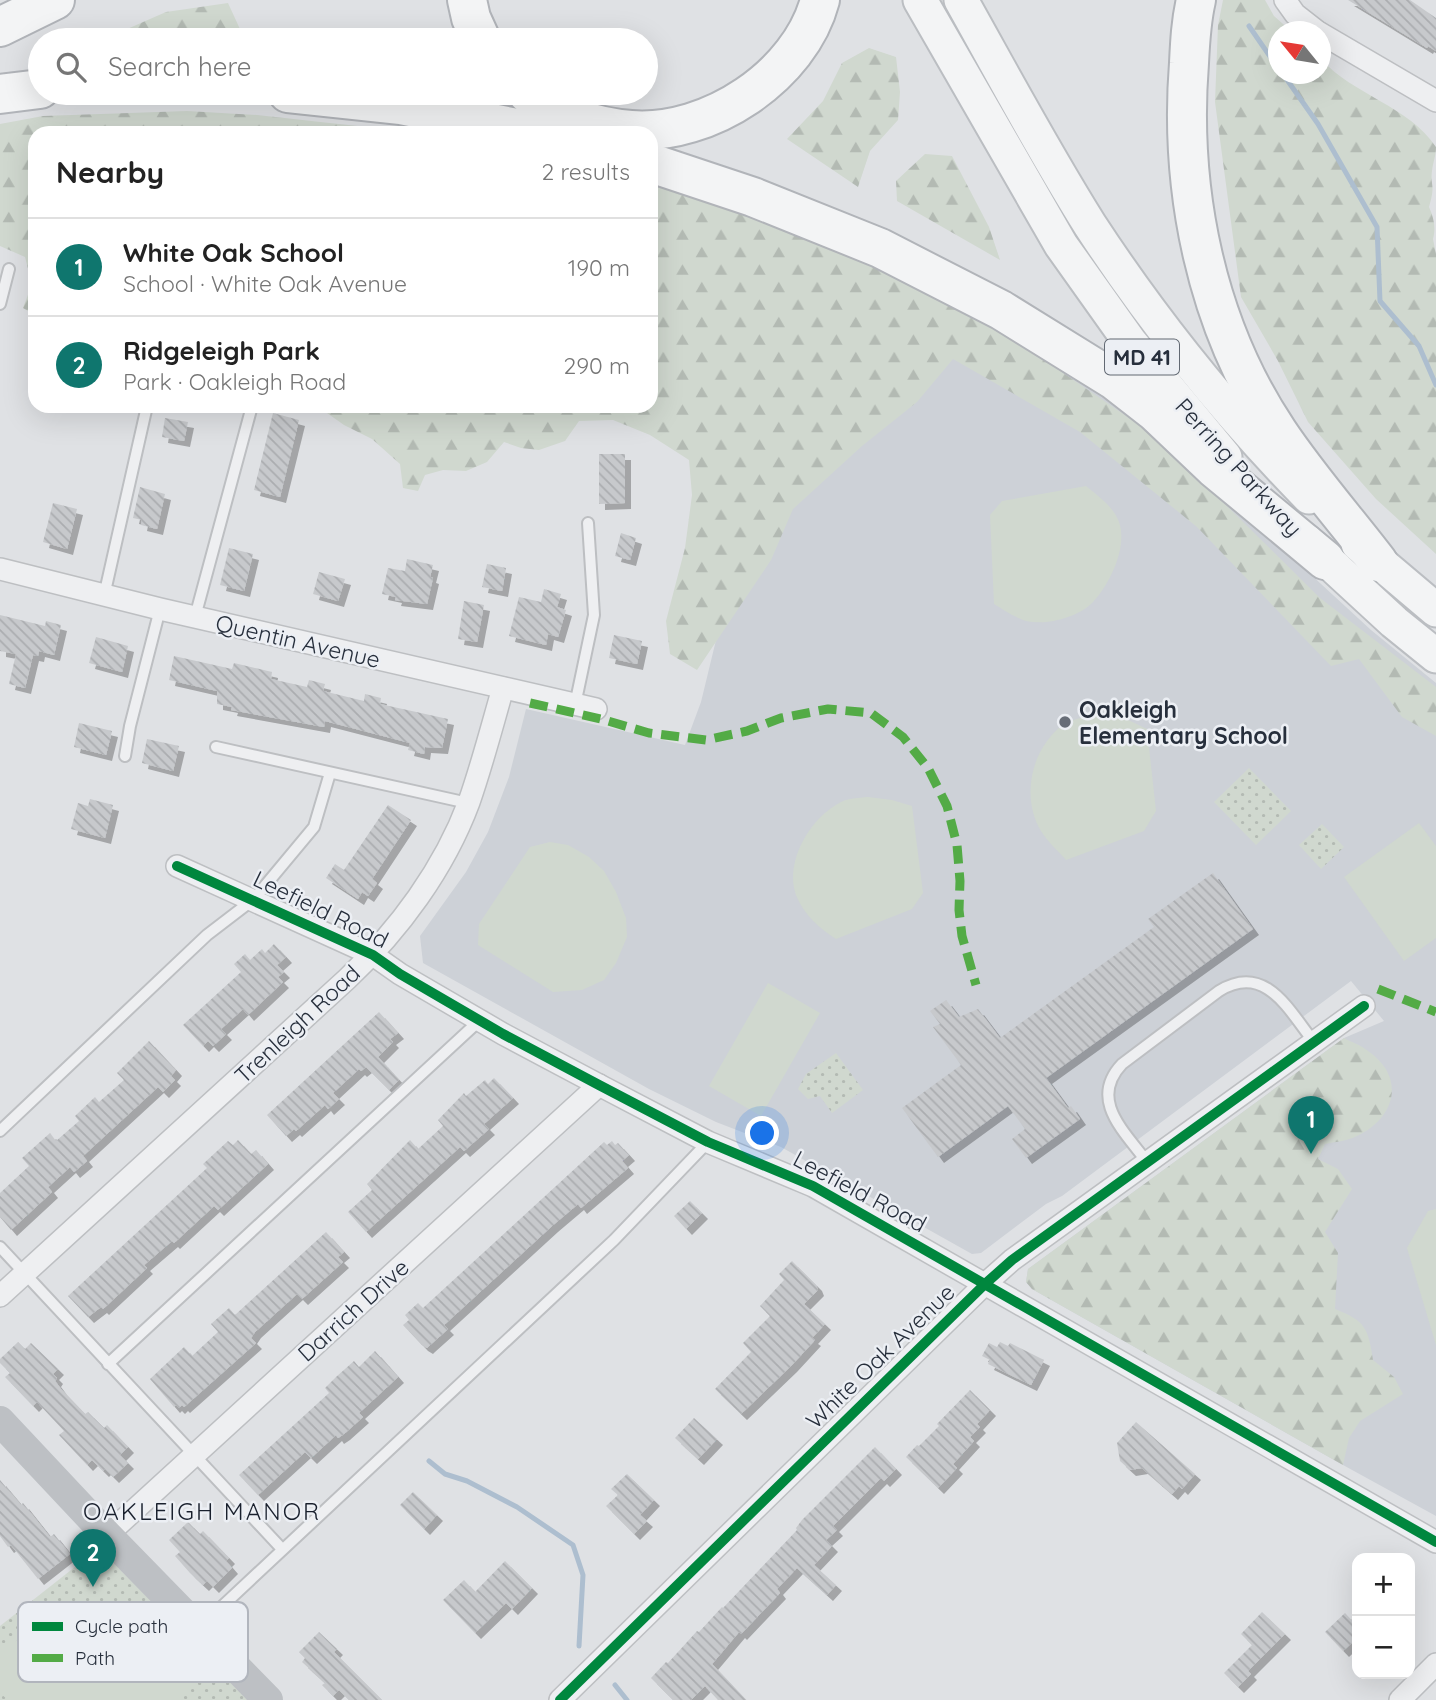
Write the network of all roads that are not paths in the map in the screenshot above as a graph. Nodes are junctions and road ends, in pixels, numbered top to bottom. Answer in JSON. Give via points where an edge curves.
{"nodes":[{"id":1,"x":55,"y":0,"type":"edge"},
{"id":2,"x":467,"y":0,"type":"edge"},
{"id":3,"x":820,"y":0,"type":"edge"},
{"id":4,"x":920,"y":0,"type":"edge"},
{"id":5,"x":961,"y":0,"type":"edge"},
{"id":6,"x":1196,"y":0,"type":"edge"},
{"id":7,"x":1285,"y":0,"type":"edge"},
{"id":8,"x":1305,"y":21,"type":"edge"},
{"id":9,"x":0,"y":27,"type":"edge"},
{"id":10,"x":477,"y":28,"type":"edge"},
{"id":11,"x":1331,"y":39,"type":"edge"},
{"id":12,"x":28,"y":90,"type":"edge"},
{"id":13,"x":0,"y":94,"type":"edge"},
{"id":14,"x":1436,"y":101,"type":"edge"},
{"id":15,"x":401,"y":105,"type":"edge"},
{"id":16,"x":547,"y":105,"type":"edge"},
{"id":17,"x":507,"y":126,"type":"edge"},
{"id":18,"x":605,"y":126,"type":"edge"},
{"id":19,"x":658,"y":129,"type":"edge"},
{"id":20,"x":658,"y":165,"type":"edge"},
{"id":21,"x":9,"y":268,"type":"dead end"},
{"id":22,"x":0,"y":304,"type":"edge"},
{"id":23,"x":145,"y":413,"type":"edge"},
{"id":24,"x":250,"y":413,"type":"edge"},
{"id":25,"x":588,"y":523,"type":"dead end"},
{"id":26,"x":1325,"y":560,"type":"junction"},
{"id":27,"x":1378,"y":562,"type":"junction"},
{"id":28,"x":0,"y":569,"type":"edge"},
{"id":29,"x":104,"y":596,"type":"junction"},
{"id":30,"x":160,"y":609,"type":"junction"},
{"id":31,"x":1436,"y":610,"type":"edge"},
{"id":32,"x":195,"y":618,"type":"junction"},
{"id":33,"x":1436,"y":656,"type":"edge"},
{"id":34,"x":503,"y":688,"type":"junction"},
{"id":35,"x":575,"y":705,"type":"junction"},
{"id":36,"x":596,"y":709,"type":"dead end"},
{"id":37,"x":216,"y":747,"type":"dead end"},
{"id":38,"x":125,"y":756,"type":"dead end"},
{"id":39,"x":330,"y":773,"type":"junction"},
{"id":40,"x":468,"y":803,"type":"junction"},
{"id":41,"x":177,"y":866,"type":"dead end"},
{"id":42,"x":254,"y":899,"type":"junction"},
{"id":43,"x":373,"y":955,"type":"junction"},
{"id":44,"x":1364,"y":1006,"type":"dead end"},
{"id":45,"x":480,"y":1020,"type":"junction"},
{"id":46,"x":1314,"y":1042,"type":"junction"},
{"id":47,"x":599,"y":1085,"type":"junction"},
{"id":48,"x":0,"y":1131,"type":"edge"},
{"id":49,"x":708,"y":1142,"type":"junction"},
{"id":50,"x":1147,"y":1162,"type":"junction"},
{"id":51,"x":0,"y":1247,"type":"edge"},
{"id":52,"x":23,"y":1275,"type":"junction"},
{"id":53,"x":985,"y":1284,"type":"junction"},
{"id":54,"x":0,"y":1296,"type":"edge"},
{"id":55,"x":108,"y":1364,"type":"junction"},
{"id":56,"x":0,"y":1421,"type":"edge"},
{"id":57,"x":193,"y":1457,"type":"junction"},
{"id":58,"x":107,"y":1535,"type":"junction"},
{"id":59,"x":1436,"y":1542,"type":"edge"},
{"id":60,"x":282,"y":1549,"type":"junction"},
{"id":61,"x":172,"y":1602,"type":"edge"},
{"id":62,"x":226,"y":1602,"type":"edge"},
{"id":63,"x":1436,"y":1664,"type":"edge"},
{"id":64,"x":248,"y":1680,"type":"edge"},
{"id":65,"x":268,"y":1700,"type":"edge"},
{"id":66,"x":560,"y":1700,"type":"edge"},
{"id":67,"x":1399,"y":1700,"type":"edge"}],
"edges":[{"from":1,"to":9,"type":"highway"},
{"from":2,"to":10,"type":"highway"},
{"from":3,"to":19,"type":"highway","via":[[800,43],[782,68],[759,88],[703,118]]},
{"from":4,"to":26,"type":"main road","name":"Perring Parkway","number":"MD 41","via":[[1061,245],[1130,342],[1196,425]]},
{"from":5,"to":27,"type":"main road","name":"Perring Parkway","number":"MD 41","via":[[1090,225],[1158,323],[1224,407]]},
{"from":6,"to":27,"type":"highway","via":[[1187,88],[1188,169],[1195,224],[1217,303],[1232,347],[1278,432]]},
{"from":7,"to":8,"type":"street"},
{"from":11,"to":14,"type":"street"},
{"from":12,"to":13,"type":"highway"},
{"from":15,"to":17,"type":"highway"},
{"from":16,"to":18,"type":"highway","via":[[569,118]]},
{"from":20,"to":26,"type":"highway","via":[[880,248],[1011,316],[1114,380]]},
{"from":21,"to":22,"type":"lane"},
{"from":23,"to":29,"type":"lane"},
{"from":24,"to":32,"type":"lane"},
{"from":25,"to":35,"type":"lane","via":[[594,615]]},
{"from":26,"to":33,"type":"main road","name":"Perring Parkway","number":"MD 41"},
{"from":27,"to":31,"type":"main road","name":"Perring Parkway","number":"MD 41"},
{"from":28,"to":29,"type":"street","name":"Quentin Avenue"},
{"from":29,"to":30,"type":"street","name":"Quentin Avenue"},
{"from":30,"to":32,"type":"street","name":"Quentin Avenue"},
{"from":30,"to":38,"type":"lane"},
{"from":32,"to":34,"type":"street","name":"Quentin Avenue"},
{"from":34,"to":35,"type":"street","name":"Quentin Avenue"},
{"from":34,"to":40,"type":"street","name":"Trenleigh Road"},
{"from":35,"to":36,"type":"street","name":"Quentin Avenue"},
{"from":37,"to":39,"type":"lane"},
{"from":39,"to":40,"type":"lane"},
{"from":39,"to":42,"type":"lane","via":[[314,827]]},
{"from":40,"to":43,"type":"street","name":"Trenleigh Road","via":[[429,879]]},
{"from":41,"to":42,"type":"street","name":"Leefield Road"},
{"from":42,"to":43,"type":"street","name":"Leefield Road"},
{"from":42,"to":48,"type":"lane","via":[[207,935]]},
{"from":43,"to":45,"type":"street","name":"Leefield Road"},
{"from":43,"to":52,"type":"street","name":"Trenleigh Road"},
{"from":44,"to":46,"type":"street","name":"White Oak Avenue"},
{"from":45,"to":47,"type":"street","name":"Leefield Road"},
{"from":45,"to":55,"type":"lane"},
{"from":46,"to":50,"type":"street","name":"White Oak Avenue"},
{"from":46,"to":50,"type":"lane","via":[[1273,991],[1243,982],[1219,991],[1112,1074],[1107,1089],[1113,1116]]},
{"from":47,"to":49,"type":"street","name":"Leefield Road"},
{"from":47,"to":57,"type":"street","name":"Darrich Drive"},
{"from":49,"to":53,"type":"street","name":"Leefield Road","via":[[813,1186]]},
{"from":49,"to":60,"type":"lane","via":[[614,1240]]},
{"from":50,"to":53,"type":"street","name":"White Oak Avenue"},
{"from":51,"to":52,"type":"lane"},
{"from":52,"to":54,"type":"street","name":"Trenleigh Road"},
{"from":52,"to":55,"type":"lane"},
{"from":53,"to":59,"type":"street","name":"Leefield Road"},
{"from":53,"to":66,"type":"street","name":"White Oak Avenue"},
{"from":55,"to":57,"type":"lane"},
{"from":56,"to":58,"type":"street"},
{"from":57,"to":58,"type":"street","name":"Darrich Drive"},
{"from":57,"to":60,"type":"lane"},
{"from":58,"to":61,"type":"street"},
{"from":60,"to":62,"type":"lane"},
{"from":63,"to":67,"type":"street"},
{"from":64,"to":65,"type":"street"}]}
